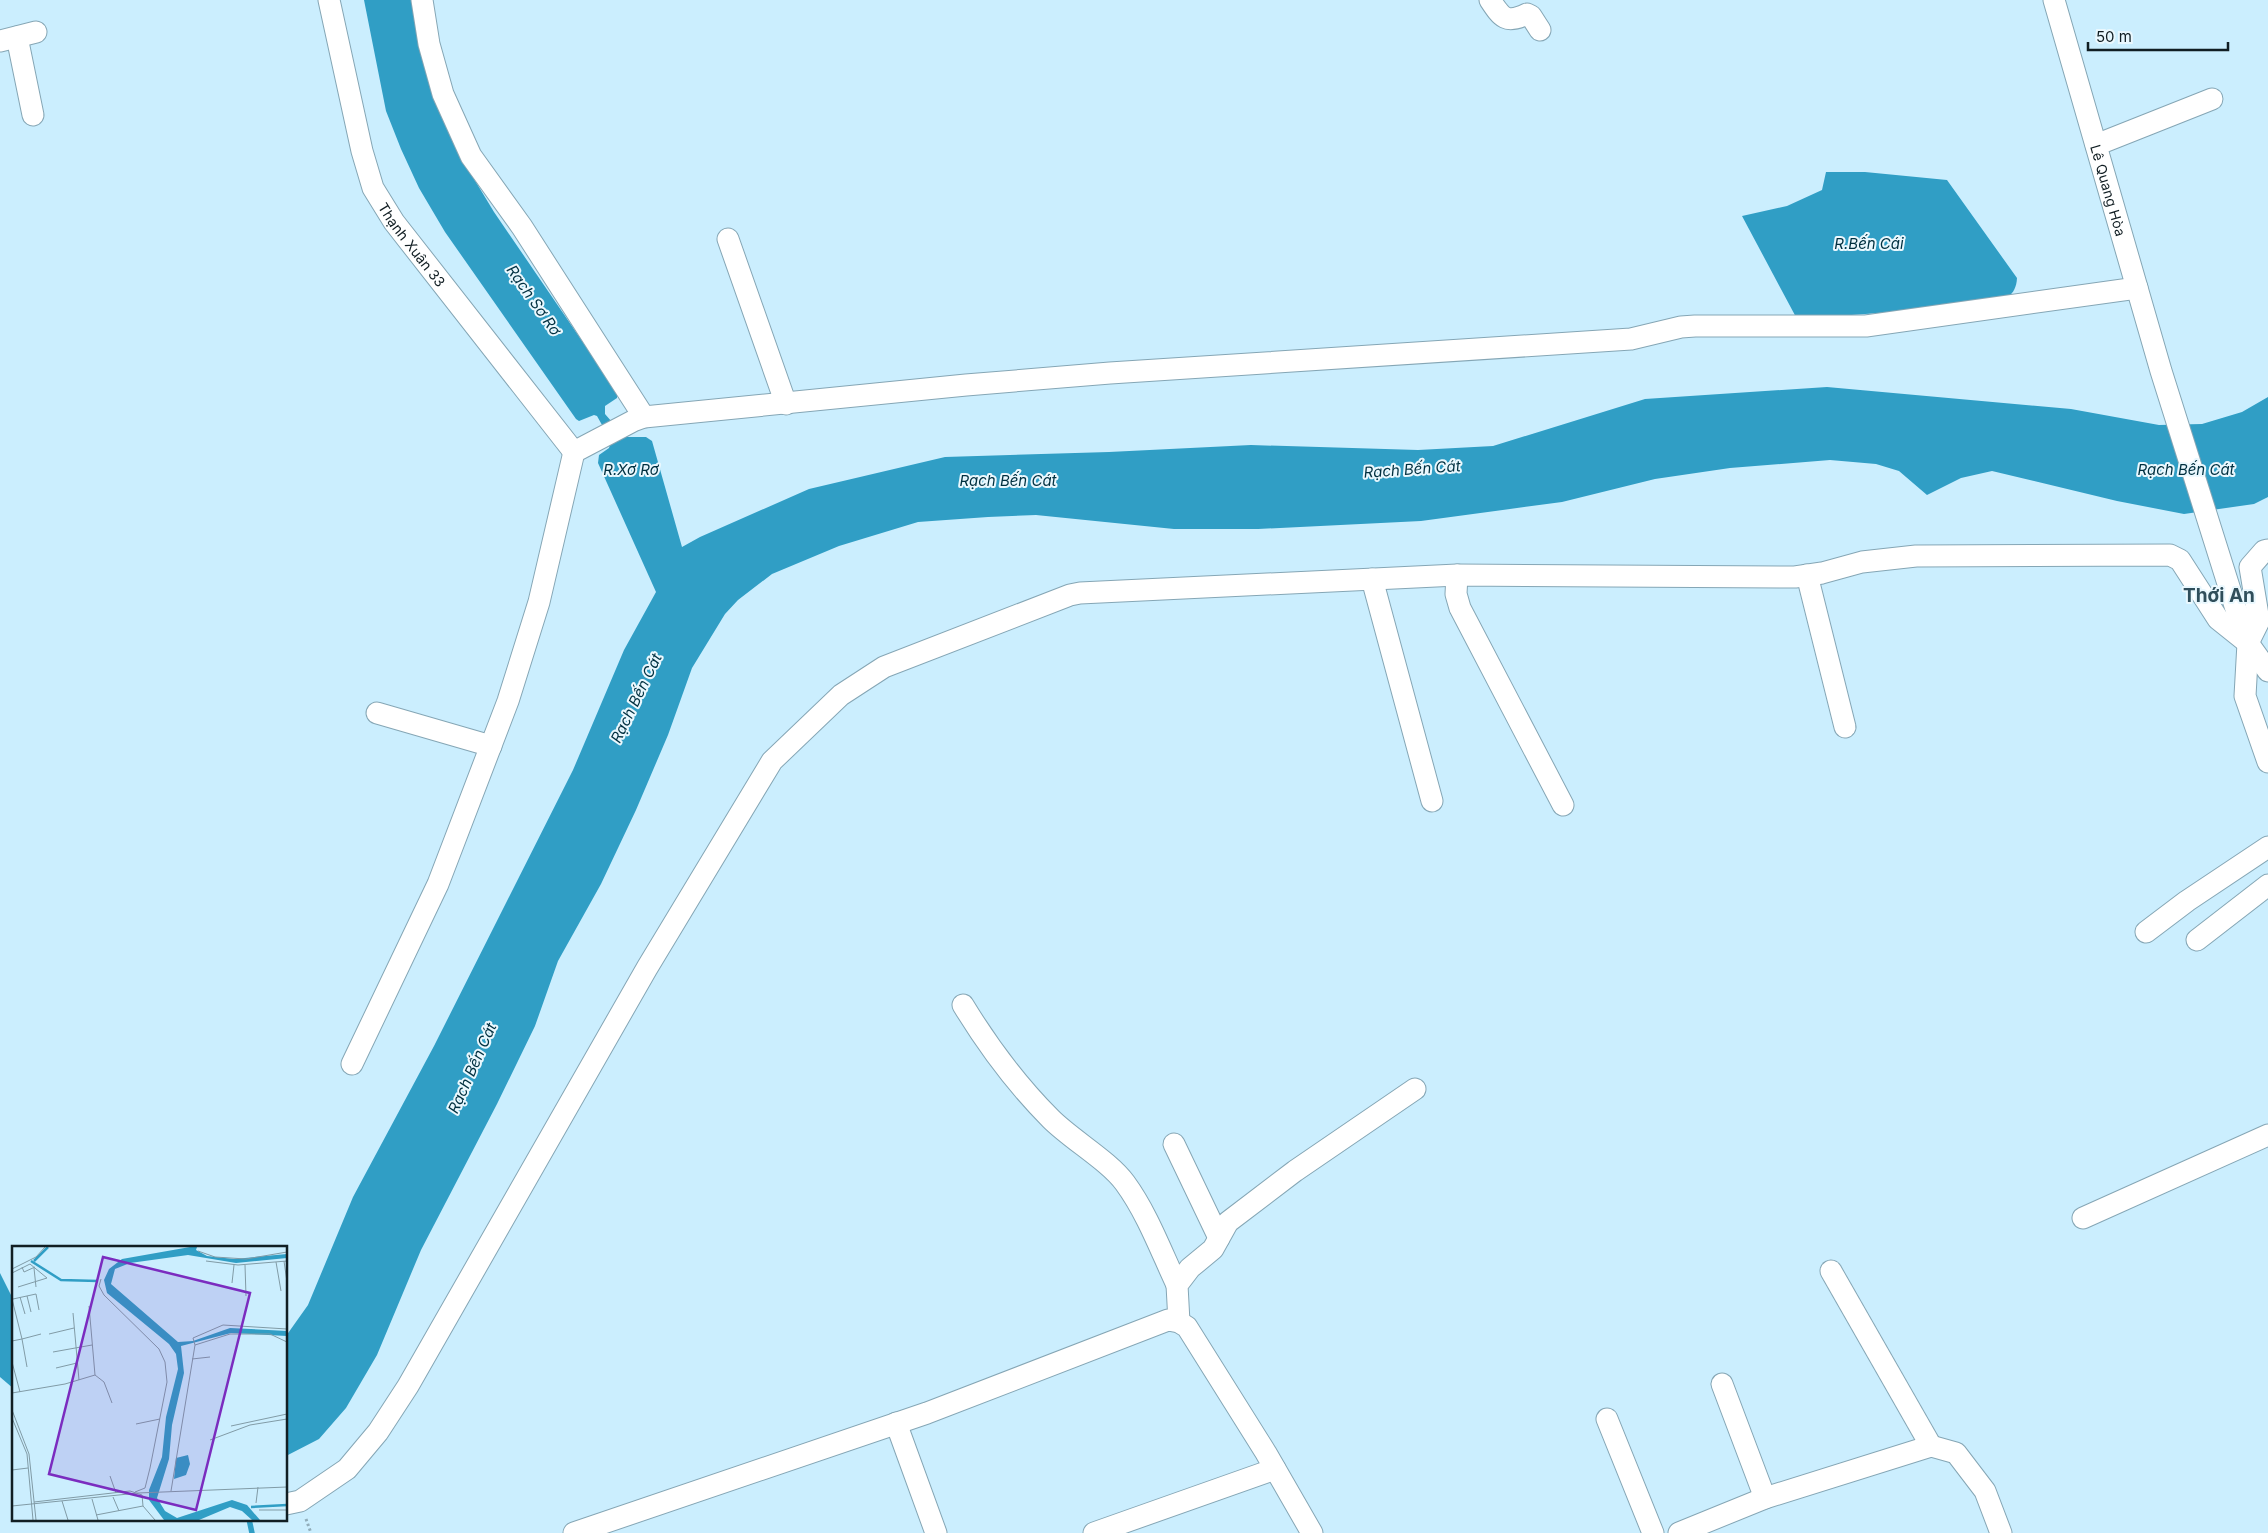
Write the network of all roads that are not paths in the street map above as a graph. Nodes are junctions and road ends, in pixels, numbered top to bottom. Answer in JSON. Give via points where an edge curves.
{"nodes":[{"id":1,"x":329,"y":0,"type":"edge"},
{"id":2,"x":422,"y":0,"type":"edge"},
{"id":3,"x":1490,"y":0,"type":"edge"},
{"id":4,"x":2054,"y":0,"type":"edge"},
{"id":5,"x":1540,"y":30,"type":"dead end"},
{"id":6,"x":18,"y":37,"type":"edge"},
{"id":7,"x":2212,"y":99,"type":"dead end"},
{"id":8,"x":33,"y":115,"type":"dead end"},
{"id":9,"x":2096,"y":145,"type":"junction"},
{"id":10,"x":728,"y":240,"type":"dead end"},
{"id":11,"x":2137,"y":288,"type":"junction"},
{"id":12,"x":786,"y":404,"type":"junction"},
{"id":13,"x":638,"y":419,"type":"junction"},
{"id":14,"x":576,"y":451,"type":"junction"},
{"id":15,"x":2268,"y":550,"type":"edge"},
{"id":16,"x":1457,"y":575,"type":"junction"},
{"id":17,"x":1807,"y":575,"type":"junction"},
{"id":18,"x":1372,"y":579,"type":"junction"},
{"id":19,"x":2248,"y":643,"type":"junction"},
{"id":20,"x":2268,"y":671,"type":"edge"},
{"id":21,"x":377,"y":713,"type":"dead end"},
{"id":22,"x":1845,"y":727,"type":"dead end"},
{"id":23,"x":491,"y":746,"type":"junction"},
{"id":24,"x":2268,"y":762,"type":"edge"},
{"id":25,"x":1432,"y":801,"type":"dead end"},
{"id":26,"x":1563,"y":805,"type":"dead end"},
{"id":27,"x":2268,"y":847,"type":"edge"},
{"id":28,"x":2268,"y":885,"type":"edge"},
{"id":29,"x":2146,"y":932,"type":"dead end"},
{"id":30,"x":2198,"y":940,"type":"dead end"},
{"id":31,"x":963,"y":1005,"type":"dead end"},
{"id":32,"x":352,"y":1064,"type":"dead end"},
{"id":33,"x":1415,"y":1089,"type":"dead end"},
{"id":34,"x":2268,"y":1135,"type":"edge"},
{"id":35,"x":1174,"y":1144,"type":"dead end"},
{"id":36,"x":2083,"y":1218,"type":"dead end"},
{"id":37,"x":1219,"y":1238,"type":"junction"},
{"id":38,"x":1831,"y":1271,"type":"dead end"},
{"id":39,"x":1177,"y":1284,"type":"junction"},
{"id":40,"x":1179,"y":1322,"type":"junction"},
{"id":41,"x":1722,"y":1384,"type":"dead end"},
{"id":42,"x":1607,"y":1419,"type":"dead end"},
{"id":43,"x":896,"y":1423,"type":"junction"},
{"id":44,"x":1931,"y":1446,"type":"junction"},
{"id":45,"x":1275,"y":1469,"type":"junction"},
{"id":46,"x":1765,"y":1498,"type":"junction"},
{"id":47,"x":288,"y":1504,"type":"edge"},
{"id":48,"x":1106,"y":1531,"type":"edge"},
{"id":49,"x":574,"y":1533,"type":"edge"},
{"id":50,"x":936,"y":1533,"type":"edge"},
{"id":51,"x":1312,"y":1533,"type":"edge"},
{"id":52,"x":1653,"y":1533,"type":"edge"},
{"id":53,"x":1679,"y":1533,"type":"edge"},
{"id":54,"x":2001,"y":1533,"type":"edge"}],
"edges":[{"from":1,"to":14,"type":"street","name":"Thạnh Xuân 33","via":[[373,188],[394,222]]},
{"from":2,"to":13,"type":"street","via":[[429,44],[443,94],[471,156],[522,227]]},
{"from":3,"to":5,"type":"street","via":[[1507,19],[1515,20],[1527,14]]},
{"from":4,"to":9,"type":"street","name":"Lê Quang Hòa"},
{"from":6,"to":8,"type":"street"},
{"from":7,"to":9,"type":"street"},
{"from":9,"to":11,"type":"street","name":"Lê Quang Hòa"},
{"from":10,"to":12,"type":"street"},
{"from":11,"to":12,"type":"street","via":[[1866,326],[1681,327],[1631,339],[1110,373]]},
{"from":11,"to":19,"type":"street","name":"Lê Quang Hòa"},
{"from":12,"to":13,"type":"street"},
{"from":13,"to":14,"type":"street"},
{"from":14,"to":23,"type":"street","via":[[539,602]]},
{"from":15,"to":19,"type":"street","via":[[2250,566],[2259,621]]},
{"from":16,"to":17,"type":"street"},
{"from":16,"to":18,"type":"street"},
{"from":16,"to":26,"type":"street","via":[[1456,594],[1460,608]]},
{"from":17,"to":19,"type":"street","via":[[1862,562],[1916,556],[2162,554],[2180,560],[2218,619]]},
{"from":17,"to":22,"type":"street"},
{"from":18,"to":25,"type":"street"},
{"from":18,"to":47,"type":"street","via":[[1070,595],[884,667],[841,695],[772,761],[647,968],[408,1386],[378,1432],[347,1469],[300,1501]]},
{"from":19,"to":20,"type":"street"},
{"from":19,"to":24,"type":"street","via":[[2245,696]]},
{"from":21,"to":23,"type":"street"},
{"from":23,"to":32,"type":"street","via":[[438,884]]},
{"from":27,"to":29,"type":"street"},
{"from":28,"to":30,"type":"street"},
{"from":31,"to":39,"type":"street","via":[[987,1045],[1057,1125],[1125,1183]]},
{"from":33,"to":37,"type":"street","via":[[1295,1171],[1228,1222]]},
{"from":34,"to":36,"type":"street"},
{"from":35,"to":37,"type":"street"},
{"from":37,"to":39,"type":"street","via":[[1213,1249]]},
{"from":38,"to":44,"type":"street"},
{"from":39,"to":40,"type":"street"},
{"from":40,"to":43,"type":"street","via":[[1168,1320]]},
{"from":40,"to":45,"type":"street","via":[[1187,1327]]},
{"from":41,"to":46,"type":"street"},
{"from":42,"to":52,"type":"street"},
{"from":43,"to":49,"type":"street"},
{"from":43,"to":50,"type":"street"},
{"from":44,"to":46,"type":"street"},
{"from":44,"to":54,"type":"street","via":[[1956,1453],[1985,1491]]},
{"from":45,"to":48,"type":"street"},
{"from":45,"to":51,"type":"street"},
{"from":46,"to":53,"type":"street"}]}
